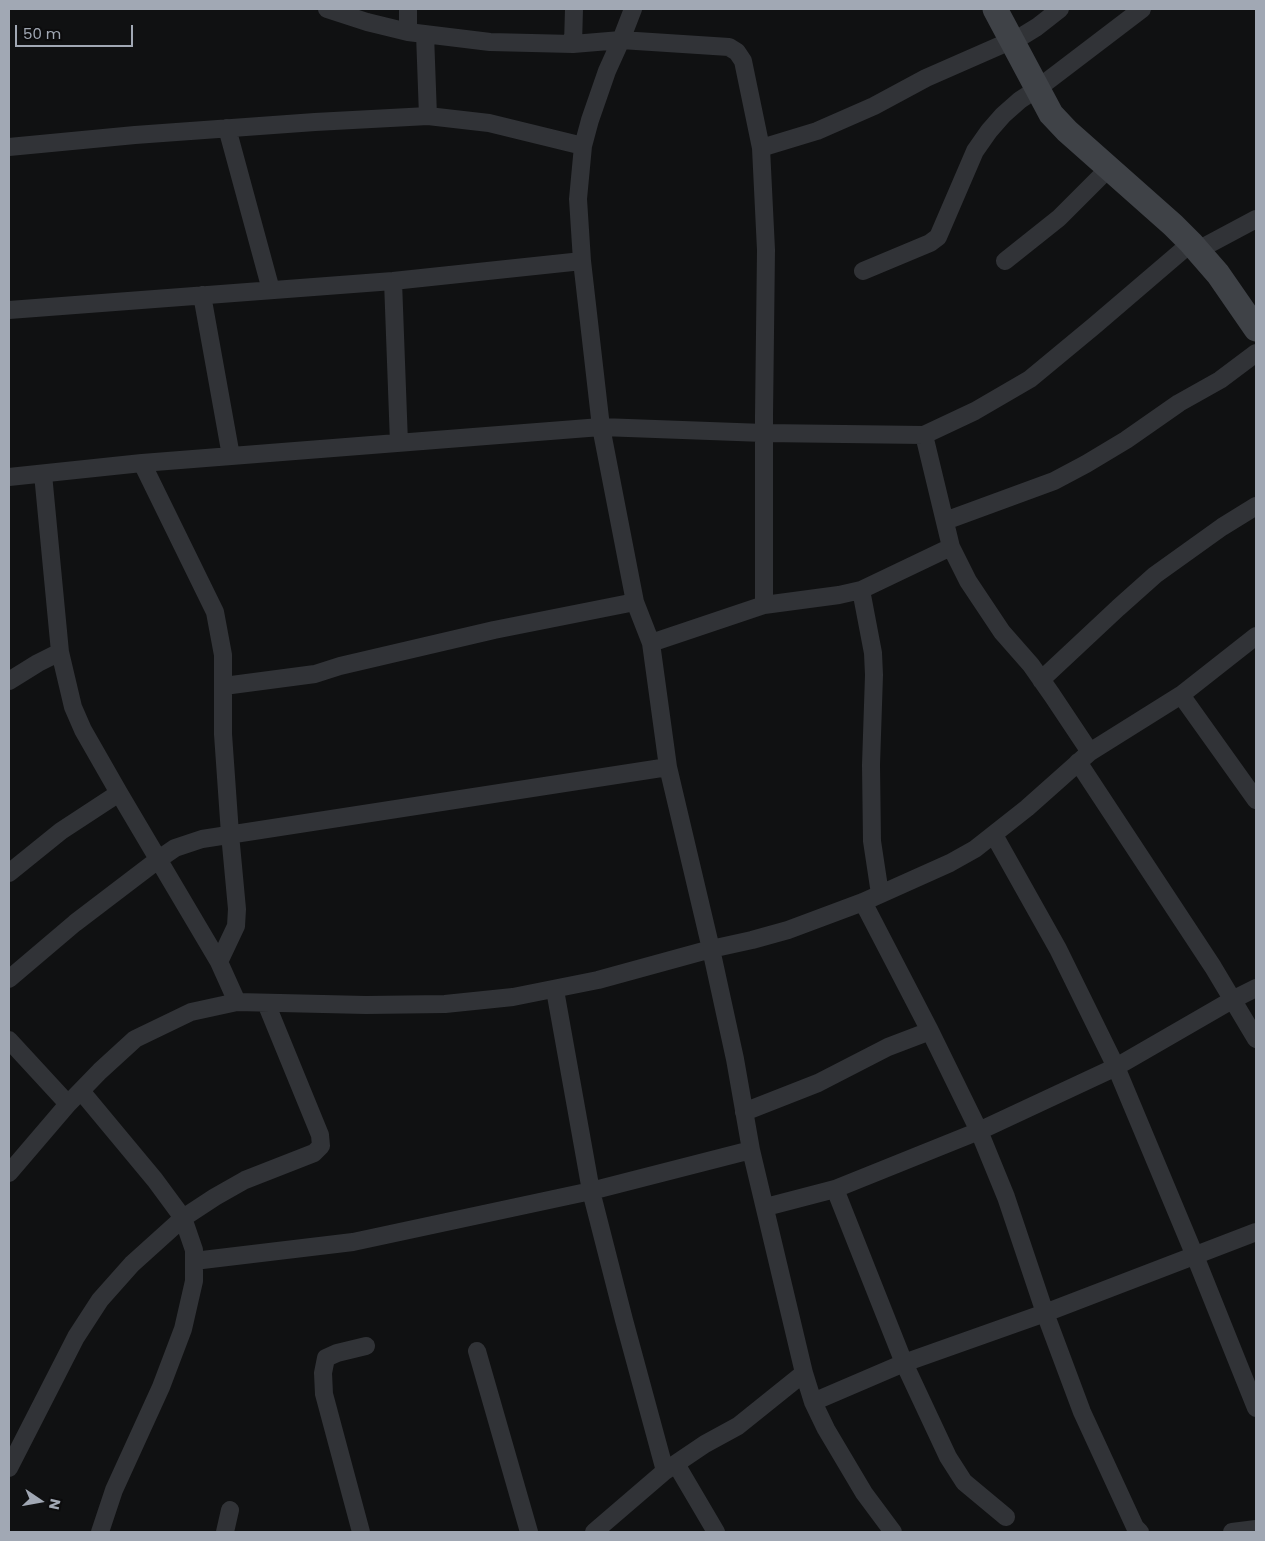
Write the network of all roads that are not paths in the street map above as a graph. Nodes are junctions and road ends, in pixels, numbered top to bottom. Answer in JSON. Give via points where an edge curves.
{"nodes":[{"id":1,"x":327,"y":9,"type":"edge"},
{"id":2,"x":408,"y":9,"type":"edge"},
{"id":3,"x":574,"y":9,"type":"edge"},
{"id":4,"x":633,"y":9,"type":"edge"},
{"id":5,"x":995,"y":9,"type":"edge"},
{"id":6,"x":1060,"y":9,"type":"edge"},
{"id":7,"x":1142,"y":9,"type":"edge"},
{"id":8,"x":416,"y":33,"type":"junction"},
{"id":9,"x":621,"y":40,"type":"junction"},
{"id":10,"x":1012,"y":41,"type":"junction"},
{"id":11,"x":573,"y":44,"type":"junction"},
{"id":12,"x":1037,"y":90,"type":"junction"},
{"id":13,"x":428,"y":116,"type":"junction"},
{"id":14,"x":227,"y":128,"type":"junction"},
{"id":15,"x":583,"y":146,"type":"junction"},
{"id":16,"x":9,"y":147,"type":"edge"},
{"id":17,"x":761,"y":148,"type":"junction"},
{"id":18,"x":1109,"y":168,"type":"junction"},
{"id":19,"x":1256,"y":219,"type":"edge"},
{"id":20,"x":1194,"y":246,"type":"junction"},
{"id":21,"x":582,"y":261,"type":"junction"},
{"id":22,"x":1006,"y":262,"type":"dead end"},
{"id":23,"x":863,"y":272,"type":"dead end"},
{"id":24,"x":393,"y":281,"type":"junction"},
{"id":25,"x":272,"y":290,"type":"junction"},
{"id":26,"x":202,"y":295,"type":"junction"},
{"id":27,"x":9,"y":310,"type":"edge"},
{"id":28,"x":1256,"y":329,"type":"edge"},
{"id":29,"x":1256,"y":353,"type":"edge"},
{"id":30,"x":601,"y":427,"type":"junction"},
{"id":31,"x":764,"y":433,"type":"junction"},
{"id":32,"x":924,"y":435,"type":"junction"},
{"id":33,"x":400,"y":443,"type":"junction"},
{"id":34,"x":231,"y":456,"type":"junction"},
{"id":35,"x":142,"y":463,"type":"junction"},
{"id":36,"x":43,"y":474,"type":"junction"},
{"id":37,"x":9,"y":477,"type":"edge"},
{"id":38,"x":1256,"y":506,"type":"edge"},
{"id":39,"x":945,"y":521,"type":"junction"},
{"id":40,"x":951,"y":547,"type":"junction"},
{"id":41,"x":861,"y":590,"type":"junction"},
{"id":42,"x":635,"y":602,"type":"junction"},
{"id":43,"x":764,"y":605,"type":"junction"},
{"id":44,"x":1256,"y":636,"type":"edge"},
{"id":45,"x":652,"y":643,"type":"junction"},
{"id":46,"x":60,"y":652,"type":"junction"},
{"id":47,"x":1041,"y":680,"type":"junction"},
{"id":48,"x":9,"y":681,"type":"edge"},
{"id":49,"x":224,"y":686,"type":"junction"},
{"id":50,"x":1181,"y":695,"type":"junction"},
{"id":51,"x":1084,"y":757,"type":"junction"},
{"id":52,"x":668,"y":766,"type":"junction"},
{"id":53,"x":119,"y":792,"type":"junction"},
{"id":54,"x":1256,"y":800,"type":"edge"},
{"id":55,"x":230,"y":834,"type":"junction"},
{"id":56,"x":994,"y":835,"type":"junction"},
{"id":57,"x":159,"y":859,"type":"junction"},
{"id":58,"x":9,"y":873,"type":"edge"},
{"id":59,"x":880,"y":894,"type":"junction"},
{"id":60,"x":863,"y":902,"type":"junction"},
{"id":61,"x":711,"y":949,"type":"junction"},
{"id":62,"x":219,"y":962,"type":"junction"},
{"id":63,"x":9,"y":979,"type":"edge"},
{"id":64,"x":1256,"y":988,"type":"edge"},
{"id":65,"x":555,"y":990,"type":"junction"},
{"id":66,"x":1232,"y":1000,"type":"junction"},
{"id":67,"x":237,"y":1002,"type":"junction"},
{"id":68,"x":266,"y":1003,"type":"junction"},
{"id":69,"x":930,"y":1031,"type":"junction"},
{"id":70,"x":9,"y":1040,"type":"edge"},
{"id":71,"x":1256,"y":1040,"type":"edge"},
{"id":72,"x":1116,"y":1066,"type":"junction"},
{"id":73,"x":81,"y":1091,"type":"junction"},
{"id":74,"x":68,"y":1104,"type":"junction"},
{"id":75,"x":744,"y":1112,"type":"junction"},
{"id":76,"x":979,"y":1131,"type":"junction"},
{"id":77,"x":751,"y":1150,"type":"junction"},
{"id":78,"x":9,"y":1174,"type":"edge"},
{"id":79,"x":835,"y":1189,"type":"junction"},
{"id":80,"x":591,"y":1191,"type":"junction"},
{"id":81,"x":766,"y":1207,"type":"junction"},
{"id":82,"x":183,"y":1218,"type":"junction"},
{"id":83,"x":1256,"y":1232,"type":"edge"},
{"id":84,"x":1195,"y":1256,"type":"junction"},
{"id":85,"x":194,"y":1262,"type":"junction"},
{"id":86,"x":1045,"y":1313,"type":"junction"},
{"id":87,"x":366,"y":1346,"type":"dead end"},
{"id":88,"x":477,"y":1351,"type":"dead end"},
{"id":89,"x":904,"y":1363,"type":"junction"},
{"id":90,"x":804,"y":1373,"type":"junction"},
{"id":91,"x":813,"y":1402,"type":"junction"},
{"id":92,"x":1256,"y":1408,"type":"edge"},
{"id":93,"x":671,"y":1467,"type":"junction"},
{"id":94,"x":9,"y":1468,"type":"edge"},
{"id":95,"x":230,"y":1510,"type":"dead end"},
{"id":96,"x":1006,"y":1517,"type":"dead end"},
{"id":97,"x":1256,"y":1529,"type":"edge"},
{"id":98,"x":100,"y":1532,"type":"edge"},
{"id":99,"x":225,"y":1532,"type":"edge"},
{"id":100,"x":361,"y":1532,"type":"edge"},
{"id":101,"x":529,"y":1532,"type":"edge"},
{"id":102,"x":594,"y":1532,"type":"edge"},
{"id":103,"x":716,"y":1532,"type":"edge"},
{"id":104,"x":892,"y":1532,"type":"edge"},
{"id":105,"x":1140,"y":1532,"type":"edge"},
{"id":106,"x":1232,"y":1532,"type":"edge"}],
"edges":[{"from":1,"to":8,"type":"street"},
{"from":2,"to":8,"type":"street"},
{"from":3,"to":11,"type":"street"},
{"from":4,"to":9,"type":"street"},
{"from":5,"to":10,"type":"street"},
{"from":6,"to":10,"type":"street","via":[[1038,27]]},
{"from":7,"to":12,"type":"street"},
{"from":8,"to":11,"type":"street","via":[[490,42]]},
{"from":8,"to":13,"type":"street"},
{"from":9,"to":11,"type":"street"},
{"from":9,"to":15,"type":"street","via":[[607,71]]},
{"from":9,"to":17,"type":"street","via":[[729,47],[737,52],[743,61]]},
{"from":10,"to":12,"type":"street"},
{"from":10,"to":17,"type":"street","via":[[817,131]]},
{"from":12,"to":18,"type":"street","via":[[1051,114],[1067,132]]},
{"from":12,"to":23,"type":"street","via":[[1003,114],[975,151],[938,237]]},
{"from":13,"to":14,"type":"street"},
{"from":13,"to":15,"type":"street","via":[[489,123]]},
{"from":14,"to":16,"type":"street"},
{"from":14,"to":25,"type":"street"},
{"from":15,"to":21,"type":"street","via":[[578,199]]},
{"from":17,"to":31,"type":"street","via":[[766,250]]},
{"from":18,"to":20,"type":"street"},
{"from":18,"to":22,"type":"street","via":[[1059,218]]},
{"from":19,"to":20,"type":"street"},
{"from":20,"to":28,"type":"street"},
{"from":20,"to":32,"type":"street","via":[[1030,379],[975,411]]},
{"from":21,"to":24,"type":"street"},
{"from":21,"to":30,"type":"street"},
{"from":24,"to":25,"type":"street"},
{"from":24,"to":33,"type":"street"},
{"from":25,"to":26,"type":"street"},
{"from":26,"to":27,"type":"street"},
{"from":26,"to":34,"type":"street"},
{"from":29,"to":39,"type":"street","via":[[1220,380],[1086,464],[1054,481]]},
{"from":30,"to":31,"type":"street"},
{"from":30,"to":33,"type":"street"},
{"from":30,"to":42,"type":"street"},
{"from":31,"to":32,"type":"street"},
{"from":31,"to":43,"type":"street"},
{"from":32,"to":39,"type":"street"},
{"from":33,"to":34,"type":"street"},
{"from":34,"to":35,"type":"street"},
{"from":35,"to":36,"type":"street"},
{"from":35,"to":49,"type":"street","via":[[215,612],[223,655]]},
{"from":36,"to":37,"type":"street"},
{"from":36,"to":46,"type":"street"},
{"from":38,"to":47,"type":"street","via":[[1155,576]]},
{"from":39,"to":40,"type":"street"},
{"from":40,"to":41,"type":"street"},
{"from":40,"to":47,"type":"street","via":[[968,581],[1002,632]]},
{"from":41,"to":43,"type":"street"},
{"from":41,"to":59,"type":"street","via":[[873,653],[872,841]]},
{"from":42,"to":45,"type":"street"},
{"from":42,"to":49,"type":"street","via":[[494,630],[315,674]]},
{"from":43,"to":45,"type":"street"},
{"from":44,"to":50,"type":"street"},
{"from":45,"to":52,"type":"street"},
{"from":46,"to":48,"type":"street"},
{"from":46,"to":53,"type":"street","via":[[73,707]]},
{"from":47,"to":51,"type":"street"},
{"from":49,"to":55,"type":"street","via":[[223,734]]},
{"from":50,"to":51,"type":"street"},
{"from":50,"to":54,"type":"street"},
{"from":51,"to":56,"type":"street"},
{"from":51,"to":66,"type":"street"},
{"from":52,"to":55,"type":"street"},
{"from":52,"to":61,"type":"street"},
{"from":53,"to":57,"type":"street"},
{"from":53,"to":58,"type":"street","via":[[61,831]]},
{"from":55,"to":57,"type":"street","via":[[175,848]]},
{"from":55,"to":62,"type":"street","via":[[238,910],[236,926]]},
{"from":56,"to":59,"type":"street","via":[[950,863]]},
{"from":56,"to":72,"type":"street","via":[[1058,949]]},
{"from":57,"to":62,"type":"street"},
{"from":57,"to":63,"type":"street"},
{"from":59,"to":60,"type":"street"},
{"from":60,"to":61,"type":"street","via":[[788,930]]},
{"from":60,"to":69,"type":"street"},
{"from":61,"to":65,"type":"street"},
{"from":61,"to":75,"type":"street"},
{"from":62,"to":67,"type":"street"},
{"from":64,"to":66,"type":"street"},
{"from":65,"to":68,"type":"street","via":[[445,1004]]},
{"from":65,"to":80,"type":"street"},
{"from":66,"to":71,"type":"street"},
{"from":66,"to":72,"type":"street"},
{"from":67,"to":68,"type":"street"},
{"from":67,"to":73,"type":"street","via":[[190,1012],[135,1040]]},
{"from":68,"to":82,"type":"street","via":[[320,1135],[321,1146],[314,1153],[245,1180]]},
{"from":69,"to":75,"type":"street","via":[[888,1047],[818,1083]]},
{"from":69,"to":76,"type":"street"},
{"from":70,"to":74,"type":"street"},
{"from":72,"to":76,"type":"street"},
{"from":72,"to":84,"type":"street"},
{"from":73,"to":74,"type":"street"},
{"from":73,"to":82,"type":"street"},
{"from":74,"to":78,"type":"street"},
{"from":75,"to":77,"type":"street"},
{"from":76,"to":79,"type":"street"},
{"from":76,"to":86,"type":"street","via":[[1006,1198]]},
{"from":77,"to":80,"type":"street"},
{"from":77,"to":81,"type":"street"},
{"from":79,"to":81,"type":"street"},
{"from":79,"to":89,"type":"street"},
{"from":80,"to":85,"type":"street","via":[[353,1242]]},
{"from":80,"to":93,"type":"street","via":[[624,1320]]},
{"from":81,"to":90,"type":"street"},
{"from":82,"to":85,"type":"street","via":[[194,1250]]},
{"from":82,"to":94,"type":"street","via":[[132,1264],[100,1300],[76,1337]]},
{"from":83,"to":84,"type":"street"},
{"from":84,"to":86,"type":"street"},
{"from":84,"to":92,"type":"street"},
{"from":85,"to":98,"type":"street","via":[[194,1281],[183,1329],[161,1387],[114,1490]]},
{"from":86,"to":89,"type":"street"},
{"from":86,"to":105,"type":"street","via":[[1082,1412]]},
{"from":87,"to":100,"type":"street","via":[[326,1358],[323,1374],[324,1394]]},
{"from":88,"to":101,"type":"street"},
{"from":89,"to":91,"type":"street"},
{"from":89,"to":96,"type":"street","via":[[948,1457],[964,1482]]},
{"from":90,"to":91,"type":"street"},
{"from":90,"to":93,"type":"street","via":[[738,1426]]},
{"from":91,"to":104,"type":"street","via":[[864,1493]]},
{"from":93,"to":102,"type":"street"},
{"from":93,"to":103,"type":"street"},
{"from":95,"to":99,"type":"street"},
{"from":97,"to":106,"type":"street"}]}
